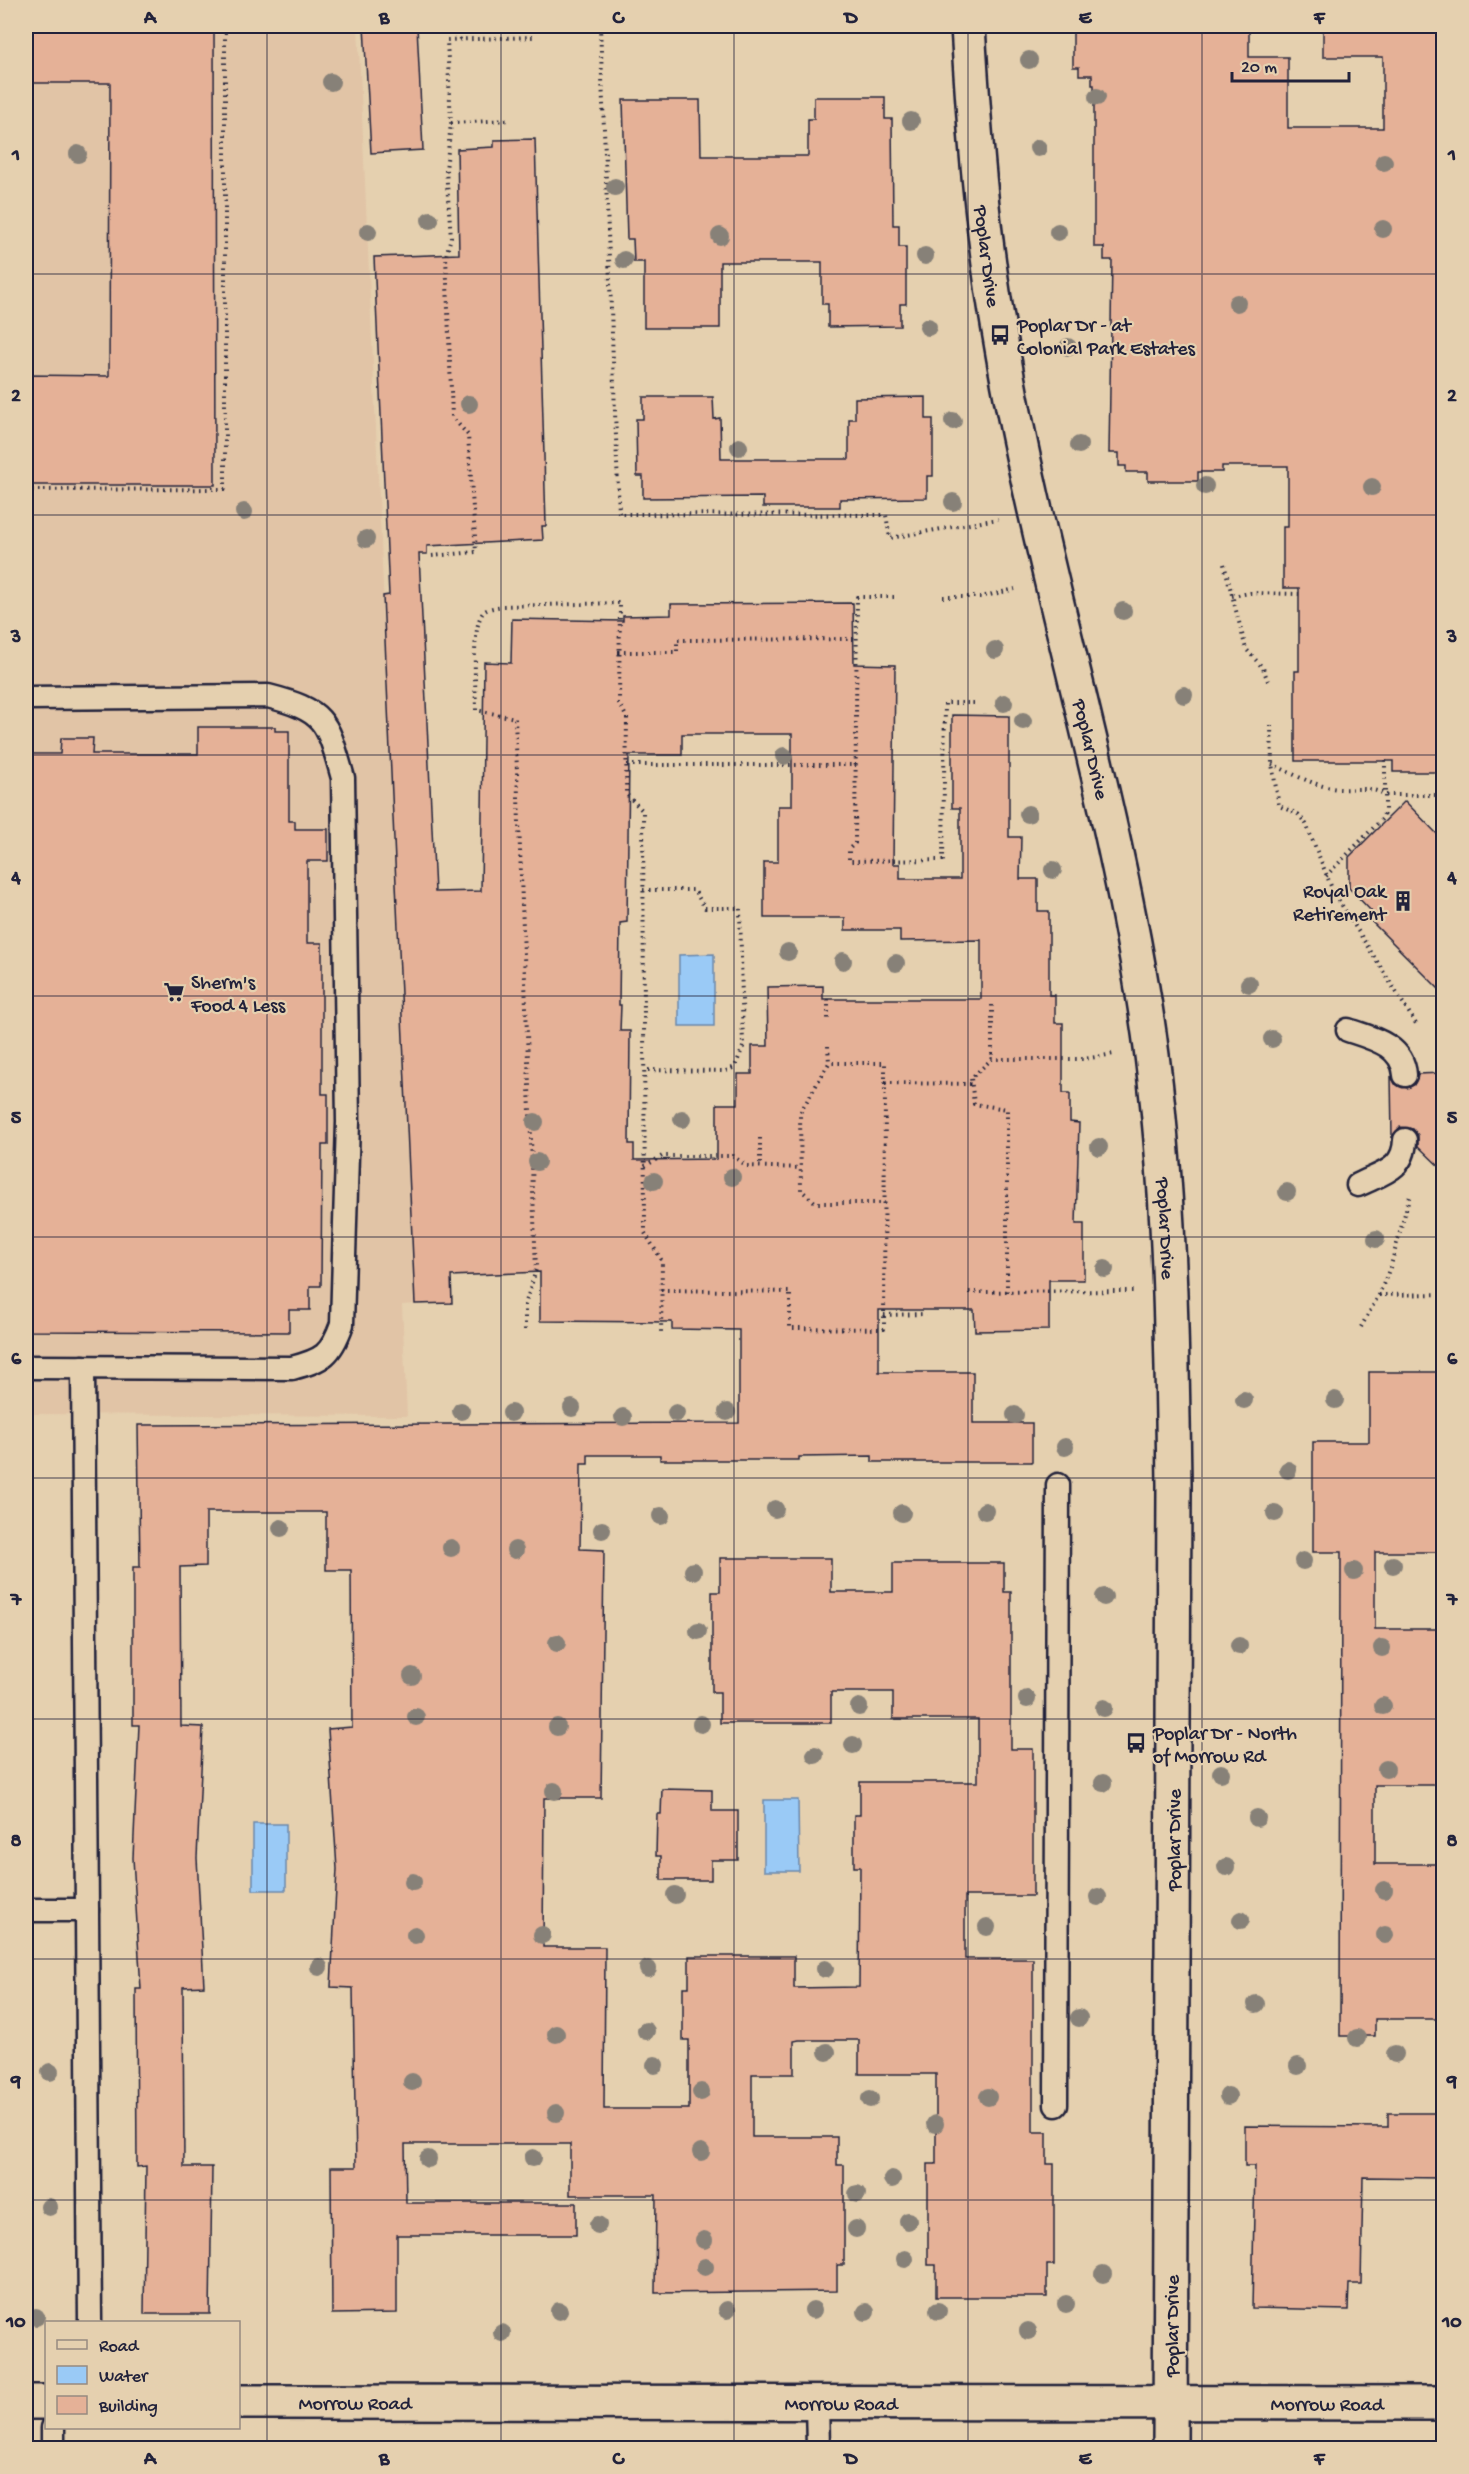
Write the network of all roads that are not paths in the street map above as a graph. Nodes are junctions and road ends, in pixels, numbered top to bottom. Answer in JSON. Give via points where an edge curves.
{"nodes":[{"id":1,"x":968,"y":26,"type":"edge"},
{"id":2,"x":26,"y":698,"type":"edge"},
{"id":3,"x":1348,"y":1030,"type":"dead end"},
{"id":4,"x":1405,"y":1075,"type":"dead end"},
{"id":5,"x":1405,"y":1140,"type":"dead end"},
{"id":6,"x":1358,"y":1185,"type":"dead end"},
{"id":7,"x":26,"y":1366,"type":"edge"},
{"id":8,"x":83,"y":1366,"type":"junction"},
{"id":9,"x":1058,"y":1485,"type":"dead end"},
{"id":10,"x":26,"y":1910,"type":"edge"},
{"id":11,"x":87,"y":1910,"type":"junction"},
{"id":12,"x":1056,"y":2105,"type":"dead end"},
{"id":13,"x":90,"y":2321,"type":"edge"},
{"id":14,"x":26,"y":2402,"type":"edge"},
{"id":15,"x":45,"y":2402,"type":"edge"},
{"id":16,"x":240,"y":2402,"type":"edge"},
{"id":17,"x":817,"y":2403,"type":"junction"},
{"id":18,"x":1170,"y":2403,"type":"junction"},
{"id":19,"x":1443,"y":2403,"type":"edge"},
{"id":20,"x":53,"y":2429,"type":"edge"},
{"id":21,"x":53,"y":2448,"type":"edge"},
{"id":22,"x":818,"y":2448,"type":"edge"},
{"id":23,"x":1170,"y":2448,"type":"edge"}],
"edges":[{"from":1,"to":18,"type":"main road","name":"Poplar Drive","via":[[979,185],[1000,335],[1045,551],[1109,814],[1149,1033],[1163,1164],[1174,1485]]},
{"from":2,"to":8,"type":"lane","via":[[268,696],[302,705],[321,719],[333,742],[343,778],[348,1122],[342,1324],[334,1346],[317,1362],[292,1368]]},
{"from":3,"to":4,"type":"lane","via":[[1380,1041],[1399,1055]]},
{"from":5,"to":6,"type":"lane","via":[[1405,1155],[1394,1168]]},
{"from":7,"to":8,"type":"lane"},
{"from":8,"to":11,"type":"lane"},
{"from":9,"to":12,"type":"lane"},
{"from":10,"to":11,"type":"lane"},
{"from":11,"to":13,"type":"lane"},
{"from":14,"to":15,"type":"main road"},
{"from":16,"to":17,"type":"main road","name":"Morrow Road"},
{"from":17,"to":18,"type":"main road","name":"Morrow Road"},
{"from":17,"to":22,"type":"lane"},
{"from":18,"to":19,"type":"main road","name":"Morrow Road"},
{"from":18,"to":23,"type":"main road","name":"Poplar Drive"},
{"from":20,"to":21,"type":"lane"}]}
